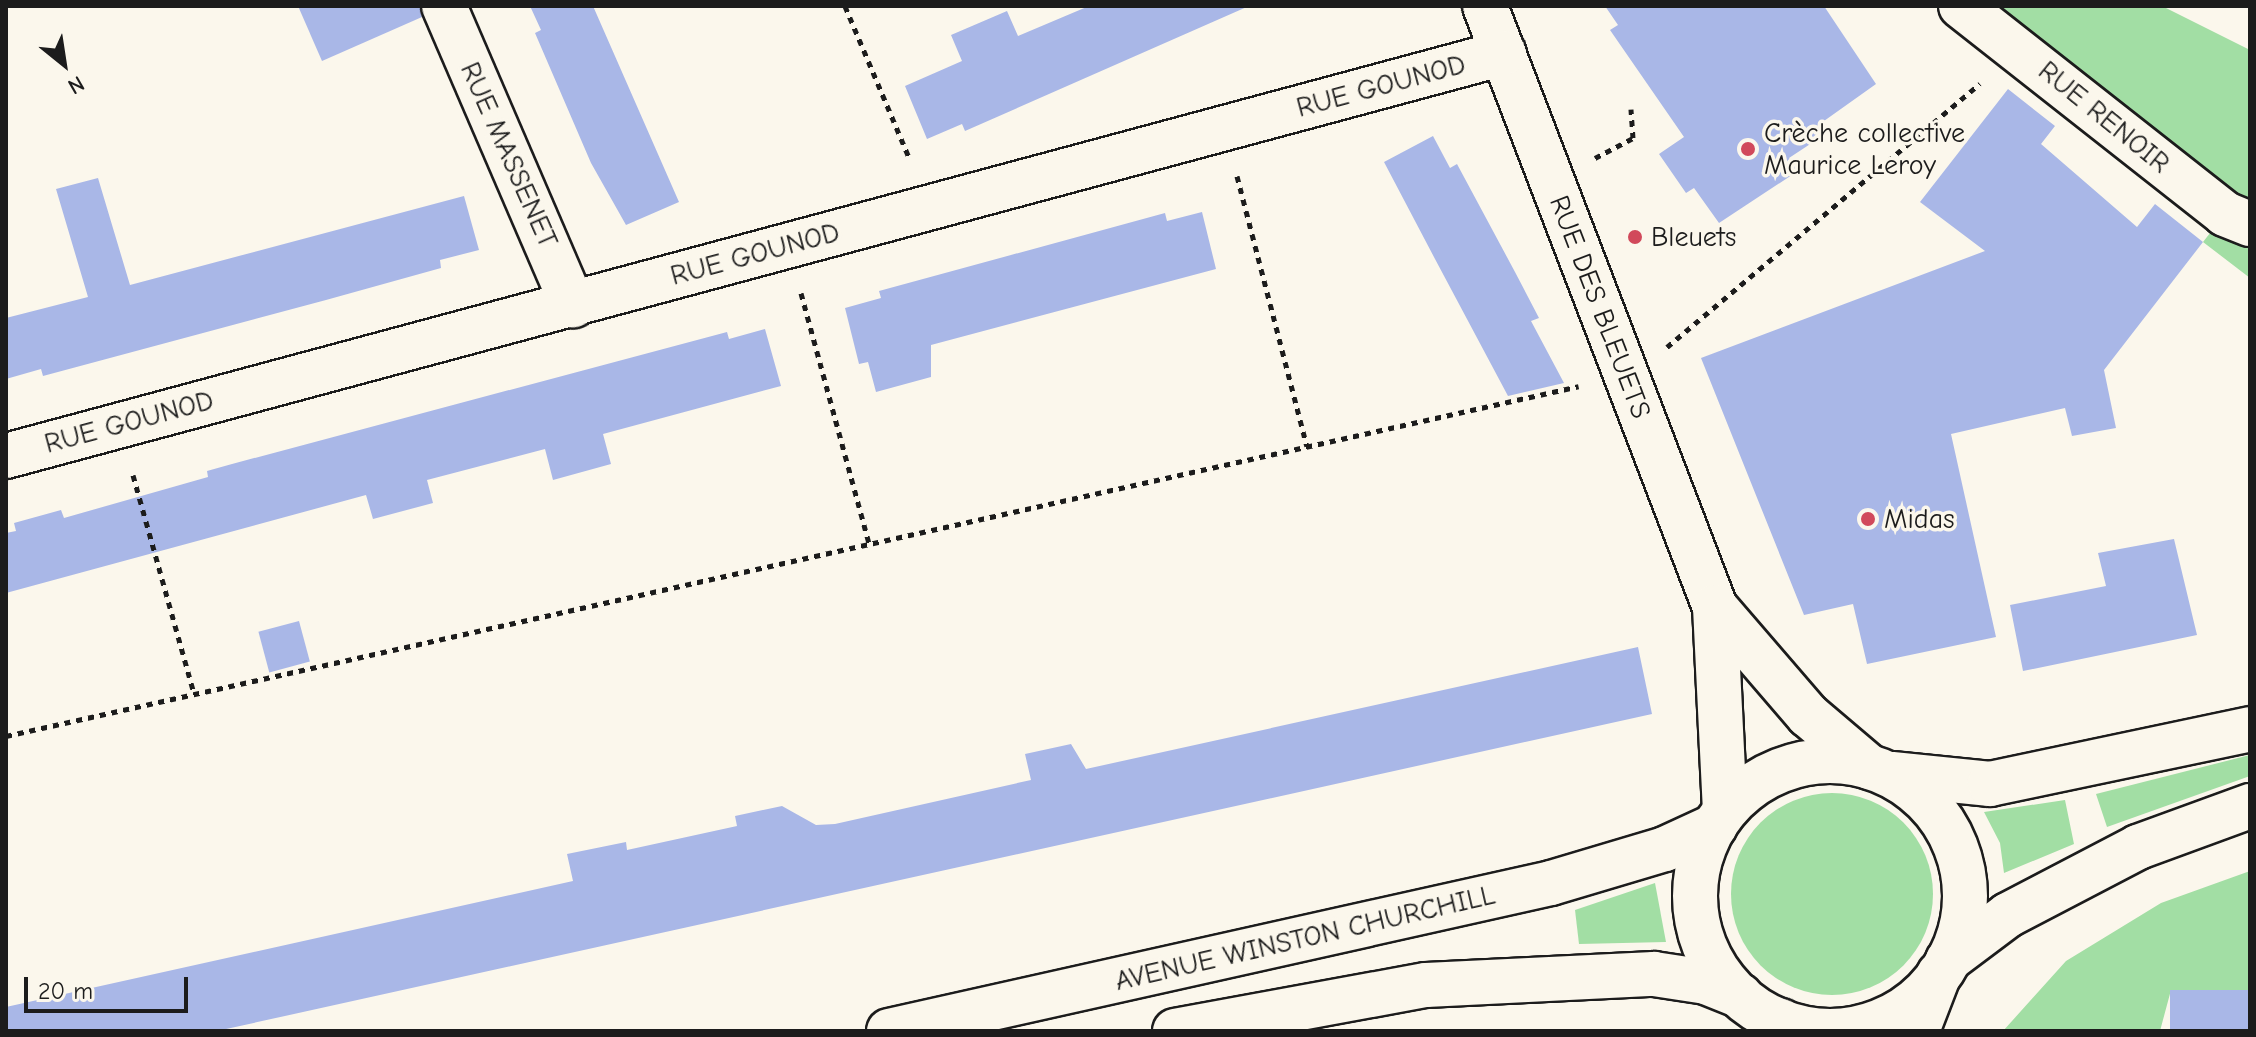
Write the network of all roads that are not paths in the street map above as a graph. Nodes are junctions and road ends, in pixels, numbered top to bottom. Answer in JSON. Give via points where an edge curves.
{"nodes":[{"id":1,"x":444,"y":6,"type":"edge"},
{"id":2,"x":1485,"y":6,"type":"edge"},
{"id":3,"x":1961,"y":6,"type":"edge"},
{"id":4,"x":1504,"y":53,"type":"junction"},
{"id":5,"x":2250,"y":224,"type":"edge"},
{"id":6,"x":573,"y":305,"type":"junction"},
{"id":7,"x":6,"y":456,"type":"edge"},
{"id":8,"x":1715,"y":607,"type":"junction"},
{"id":9,"x":2250,"y":729,"type":"edge"},
{"id":10,"x":1877,"y":770,"type":"junction"},
{"id":11,"x":2250,"y":806,"type":"edge"},
{"id":12,"x":1720,"y":818,"type":"junction"},
{"id":13,"x":1943,"y":967,"type":"junction"},
{"id":14,"x":1740,"y":996,"type":"junction"},
{"id":15,"x":1788,"y":1026,"type":"edge"},
{"id":16,"x":889,"y":1031,"type":"edge"},
{"id":17,"x":1175,"y":1031,"type":"edge"},
{"id":18,"x":1917,"y":1031,"type":"edge"}],
"edges":[{"from":1,"to":6,"type":"street","name":"RUE MASSENET"},
{"from":2,"to":4,"type":"street","name":"RUE DES BLEUETS"},
{"from":3,"to":5,"type":"street","name":"RUE RENOIR","via":[[2225,214]]},
{"from":4,"to":6,"type":"street","name":"RUE GOUNOD"},
{"from":4,"to":8,"type":"street","name":"RUE DES BLEUETS"},
{"from":6,"to":7,"type":"street","name":"RUE GOUNOD"},
{"from":8,"to":10,"type":"street","name":"RUE DES BLEUETS","via":[[1808,715]]},
{"from":8,"to":12,"type":"street","name":"RUE DES BLEUETS"},
{"from":9,"to":10,"type":"street","via":[[1990,784]]},
{"from":10,"to":12,"type":"street","via":[[1834,761],[1798,765],[1758,782]]},
{"from":10,"to":13,"type":"street","via":[[1928,803],[1956,848],[1964,899]]},
{"from":11,"to":13,"type":"street","via":[[2138,847],[2008,915]]},
{"from":12,"to":14,"type":"street","via":[[1696,875],[1696,911],[1710,959]]},
{"from":12,"to":16,"type":"street","name":"AVENUE WINSTON CHURCHILL","via":[[1665,849],[1551,883]]},
{"from":13,"to":15,"type":"street","via":[[1904,1008],[1860,1027]]},
{"from":13,"to":18,"type":"street"},
{"from":14,"to":15,"type":"street"},
{"from":14,"to":17,"type":"street","via":[[1706,982],[1654,974],[1426,985]]}]}
